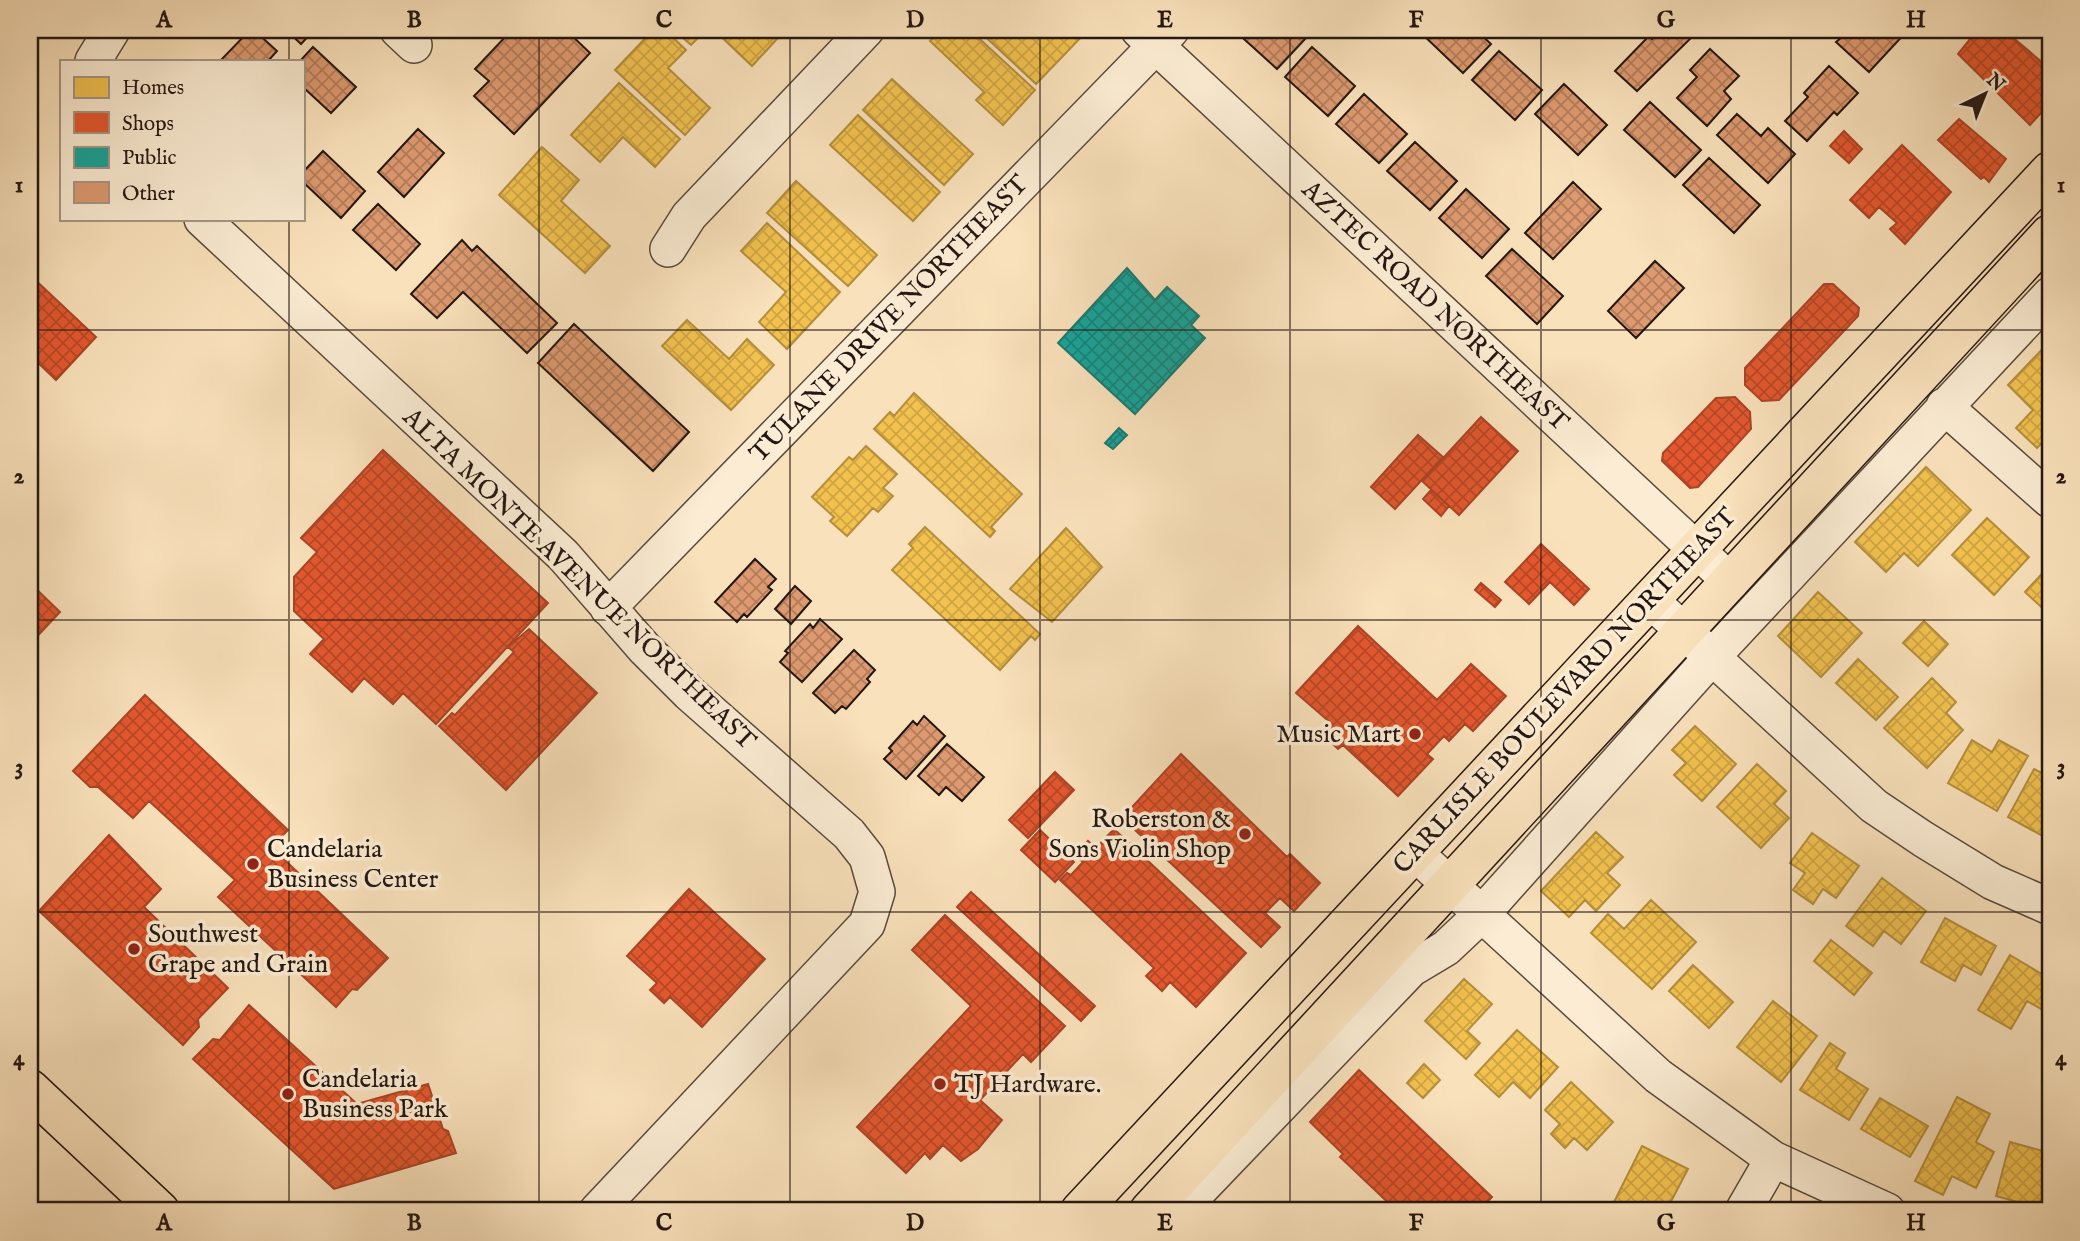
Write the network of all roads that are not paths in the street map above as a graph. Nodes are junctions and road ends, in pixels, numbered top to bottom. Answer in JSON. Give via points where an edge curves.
{"nodes":[{"id":1,"x":112,"y":30,"type":"edge"},
{"id":2,"x":866,"y":30,"type":"edge"},
{"id":3,"x":1156,"y":35,"type":"edge"},
{"id":4,"x":94,"y":60,"type":"edge"},
{"id":5,"x":2050,"y":171,"type":"edge"},
{"id":6,"x":203,"y":220,"type":"edge"},
{"id":7,"x":2050,"y":234,"type":"edge"},
{"id":8,"x":668,"y":249,"type":"dead end"},
{"id":9,"x":2050,"y":295,"type":"edge"},
{"id":10,"x":1944,"y":406,"type":"junction"},
{"id":11,"x":2050,"y":500,"type":"edge"},
{"id":12,"x":1696,"y":551,"type":"junction"},
{"id":13,"x":1731,"y":582,"type":"junction"},
{"id":14,"x":1650,"y":600,"type":"junction"},
{"id":15,"x":608,"y":608,"type":"junction"},
{"id":16,"x":1698,"y":646,"type":"junction"},
{"id":17,"x":1414,"y":852,"type":"junction"},
{"id":18,"x":1448,"y":885,"type":"junction"},
{"id":19,"x":2050,"y":907,"type":"edge"},
{"id":20,"x":1480,"y":916,"type":"junction"},
{"id":21,"x":30,"y":1089,"type":"edge"},
{"id":22,"x":1773,"y":1158,"type":"junction"},
{"id":23,"x":160,"y":1211,"type":"edge"},
{"id":24,"x":597,"y":1211,"type":"edge"},
{"id":25,"x":1080,"y":1211,"type":"edge"},
{"id":26,"x":1149,"y":1211,"type":"edge"},
{"id":27,"x":1179,"y":1211,"type":"edge"},
{"id":28,"x":1743,"y":1211,"type":"edge"},
{"id":29,"x":1886,"y":1211,"type":"edge"}],
"edges":[{"from":1,"to":4,"type":"street"},
{"from":2,"to":8,"type":"street","via":[[689,216]]},
{"from":3,"to":12,"type":"street","name":"AZTEC ROAD NORTHEAST"},
{"from":3,"to":15,"type":"street","name":"TULANE DRIVE NORTHEAST"},
{"from":5,"to":12,"type":"main road","name":"CARLISLE BOULEVARD NORTHEAST"},
{"from":6,"to":15,"type":"street","name":"ALTA MONTE AVENUE NORTHEAST","via":[[563,555]]},
{"from":7,"to":13,"type":"main road","name":"CARLISLE BOULEVARD NORTHEAST"},
{"from":9,"to":10,"type":"street"},
{"from":10,"to":11,"type":"street"},
{"from":10,"to":16,"type":"street"},
{"from":12,"to":13,"type":"street","name":"AZTEC ROAD NORTHEAST"},
{"from":12,"to":14,"type":"main road","name":"CARLISLE BOULEVARD NORTHEAST"},
{"from":13,"to":16,"type":"main road","name":"CARLISLE BOULEVARD NORTHEAST"},
{"from":14,"to":16,"type":"street"},
{"from":14,"to":17,"type":"main road","name":"CARLISLE BOULEVARD NORTHEAST"},
{"from":15,"to":24,"type":"street","name":"ALTA MONTE AVENUE NORTHEAST","via":[[689,693],[849,834],[867,857],[877,892],[867,924]]},
{"from":16,"to":18,"type":"main road","name":"CARLISLE BOULEVARD NORTHEAST"},
{"from":16,"to":19,"type":"street","via":[[1874,806],[1993,882]]},
{"from":16,"to":20,"type":"street"},
{"from":17,"to":18,"type":"street"},
{"from":17,"to":25,"type":"main road","name":"CARLISLE BOULEVARD NORTHEAST"},
{"from":18,"to":20,"type":"street"},
{"from":18,"to":26,"type":"main road","name":"CARLISLE BOULEVARD NORTHEAST"},
{"from":20,"to":22,"type":"street","via":[[1658,1076]]},
{"from":20,"to":27,"type":"street","via":[[1446,948],[1411,969]]},
{"from":21,"to":23,"type":"main road"},
{"from":22,"to":28,"type":"street"},
{"from":22,"to":29,"type":"street"}]}
